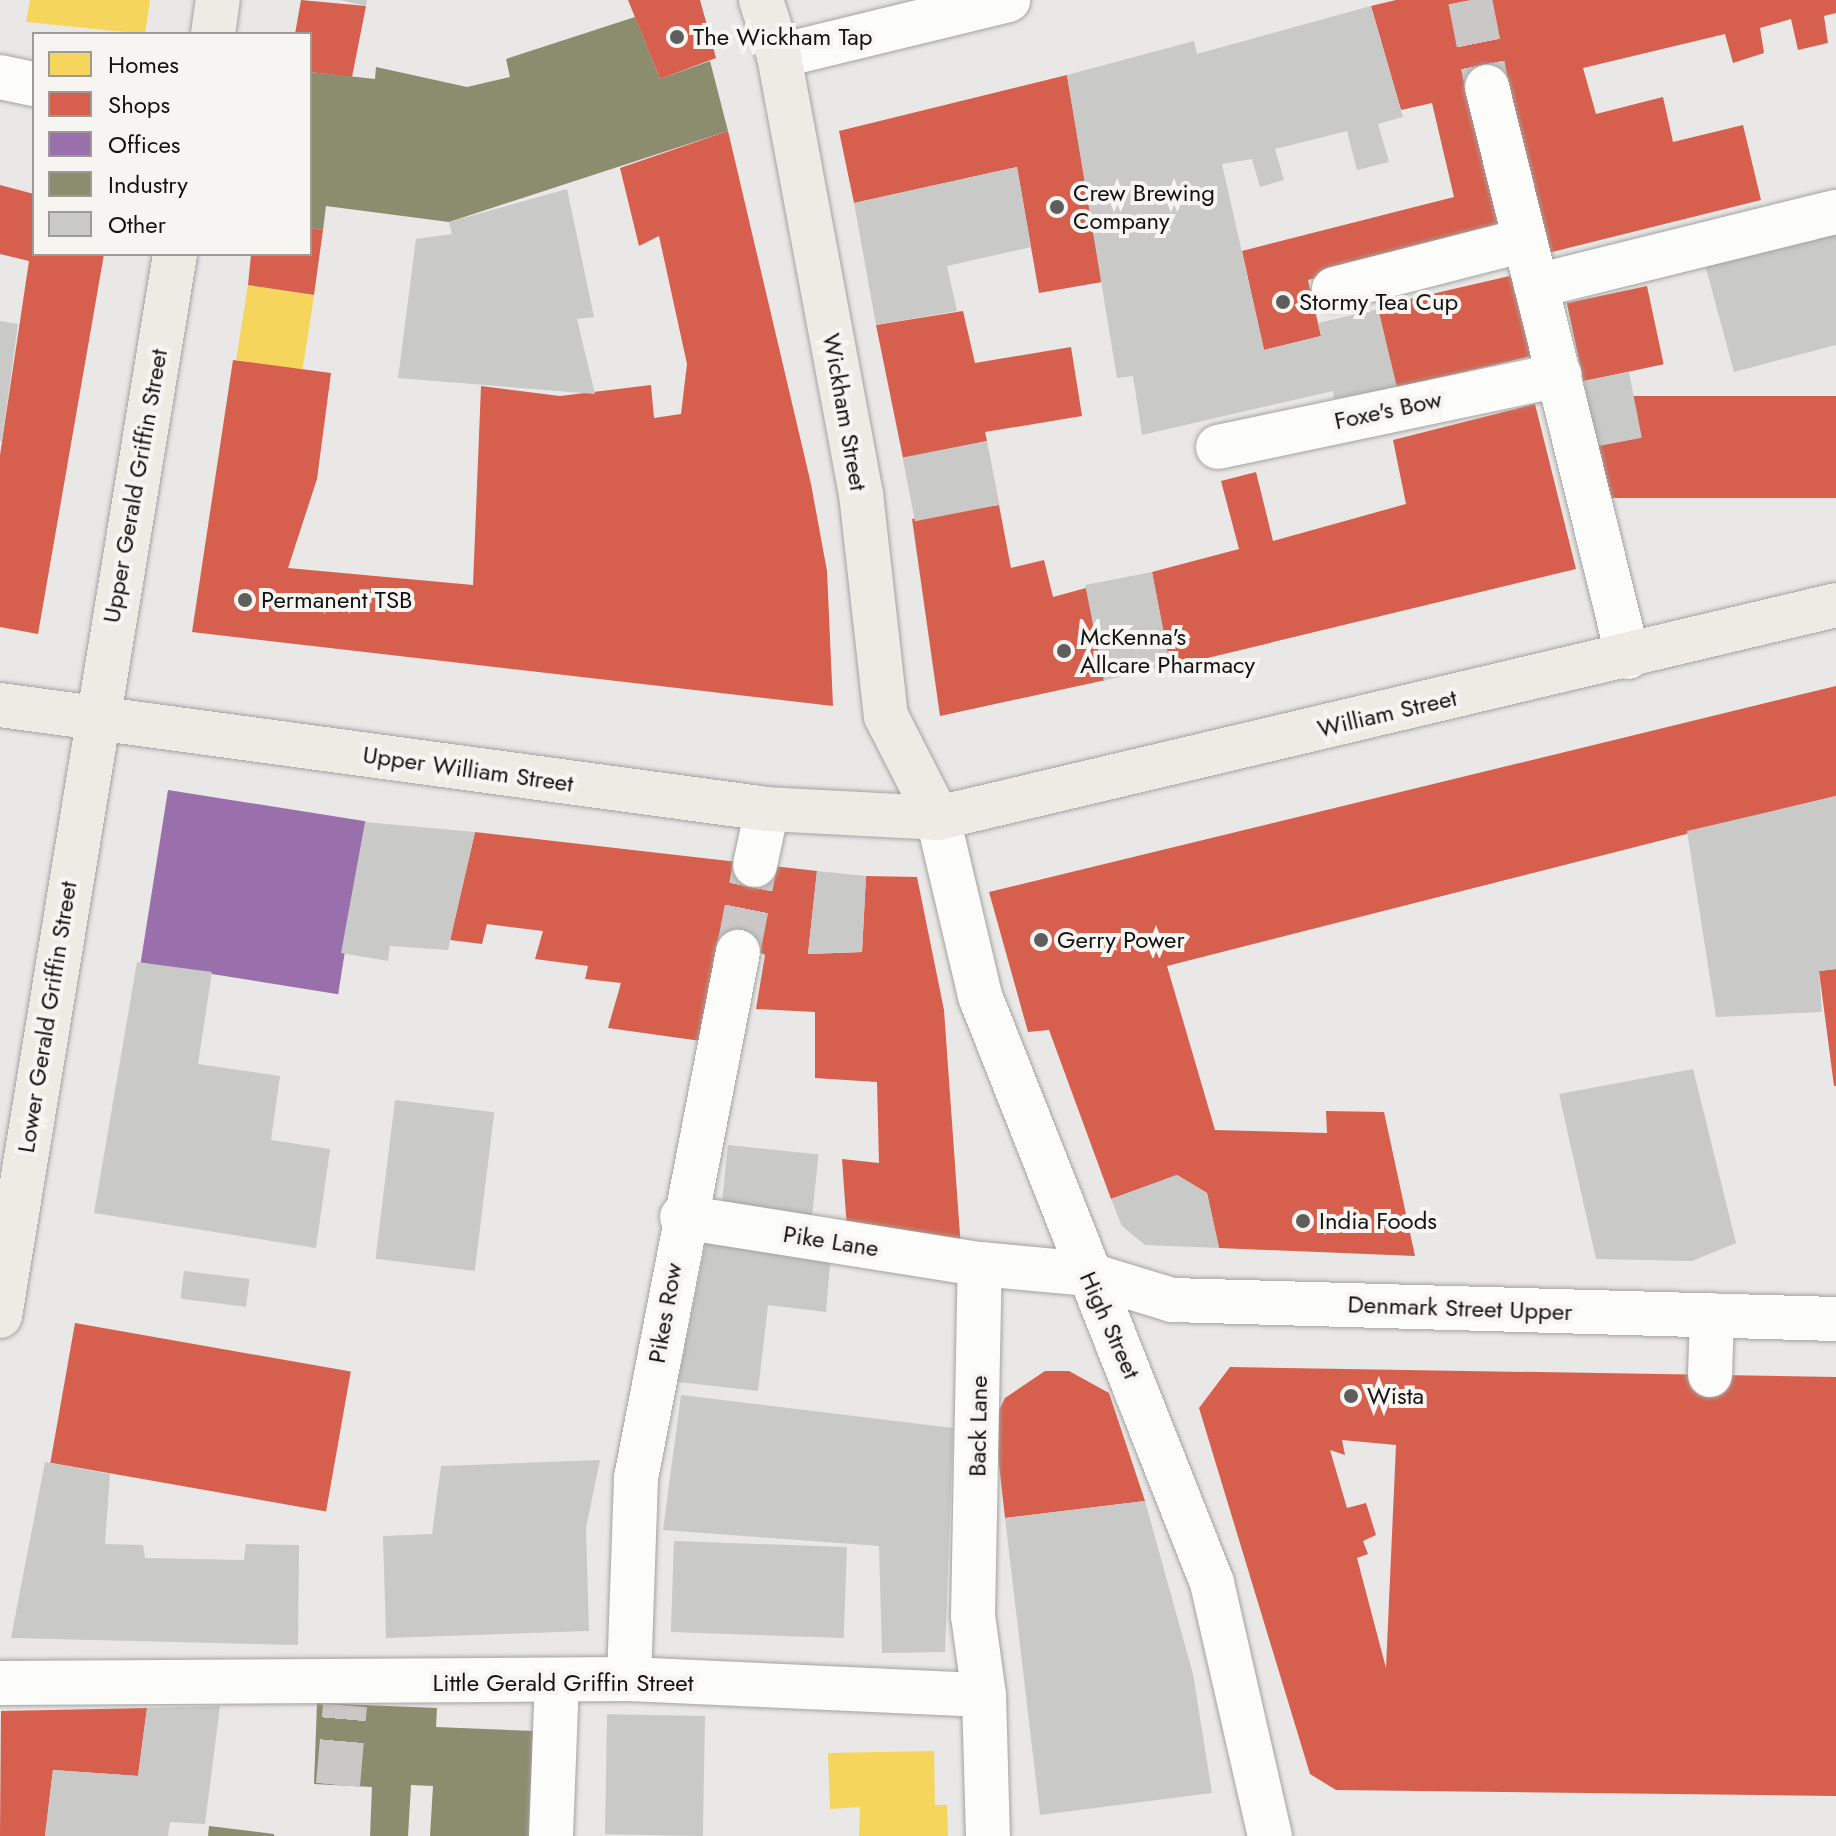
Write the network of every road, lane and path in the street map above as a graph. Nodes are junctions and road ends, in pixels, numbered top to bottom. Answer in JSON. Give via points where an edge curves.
{"nodes":[{"id":1,"x":218,"y":0,"type":"edge"},
{"id":2,"x":761,"y":0,"type":"edge"},
{"id":3,"x":1008,"y":0,"type":"edge"},
{"id":4,"x":213,"y":32,"type":"edge"},
{"id":5,"x":779,"y":56,"type":"junction"},
{"id":6,"x":0,"y":77,"type":"edge"},
{"id":7,"x":32,"y":84,"type":"edge"},
{"id":8,"x":1487,"y":87,"type":"tunnel mouth"},
{"id":9,"x":1836,"y":212,"type":"edge"},
{"id":10,"x":1525,"y":240,"type":"junction"},
{"id":11,"x":175,"y":256,"type":"edge"},
{"id":12,"x":1536,"y":286,"type":"junction"},
{"id":13,"x":1334,"y":289,"type":"dead end"},
{"id":14,"x":1559,"y":375,"type":"junction"},
{"id":15,"x":1218,"y":447,"type":"dead end"},
{"id":16,"x":1836,"y":605,"type":"edge"},
{"id":17,"x":1628,"y":657,"type":"junction"},
{"id":18,"x":0,"y":705,"type":"edge"},
{"id":19,"x":95,"y":718,"type":"junction"},
{"id":20,"x":767,"y":809,"type":"junction"},
{"id":21,"x":938,"y":818,"type":"junction"},
{"id":22,"x":755,"y":865,"type":"tunnel mouth"},
{"id":23,"x":738,"y":952,"type":"tunnel mouth"},
{"id":24,"x":682,"y":1217,"type":"junction"},
{"id":25,"x":980,"y":1264,"type":"junction"},
{"id":26,"x":1087,"y":1274,"type":"junction"},
{"id":27,"x":1712,"y":1315,"type":"junction"},
{"id":28,"x":0,"y":1316,"type":"edge"},
{"id":29,"x":1836,"y":1319,"type":"edge"},
{"id":30,"x":1710,"y":1375,"type":"dead end"},
{"id":31,"x":629,"y":1679,"type":"junction"},
{"id":32,"x":557,"y":1680,"type":"junction"},
{"id":33,"x":0,"y":1683,"type":"edge"},
{"id":34,"x":984,"y":1695,"type":"junction"},
{"id":35,"x":551,"y":1836,"type":"edge"},
{"id":36,"x":988,"y":1836,"type":"edge"},
{"id":37,"x":1270,"y":1836,"type":"edge"}],
"edges":[{"from":1,"to":4,"type":"main road"},
{"from":2,"to":5,"type":"main road","name":"Wickham Street"},
{"from":3,"to":5,"type":"street"},
{"from":5,"to":21,"type":"main road","name":"Wickham Street","via":[[861,494],[886,716]]},
{"from":6,"to":7,"type":"street"},
{"from":8,"to":10,"type":"street"},
{"from":9,"to":12,"type":"street"},
{"from":10,"to":12,"type":"street"},
{"from":10,"to":13,"type":"street"},
{"from":11,"to":19,"type":"main road","name":"Upper Gerald Griffin Street"},
{"from":12,"to":14,"type":"street"},
{"from":14,"to":15,"type":"street","name":"Foxe's Bow"},
{"from":14,"to":17,"type":"street"},
{"from":16,"to":17,"type":"main road","name":"William Street"},
{"from":17,"to":21,"type":"main road","name":"William Street"},
{"from":18,"to":19,"type":"main road","name":"Upper William Street"},
{"from":19,"to":20,"type":"main road","name":"Upper William Street"},
{"from":19,"to":28,"type":"main road","name":"Lower Gerald Griffin Street"},
{"from":20,"to":21,"type":"main road","name":"Upper William Street"},
{"from":20,"to":22,"type":"street"},
{"from":21,"to":26,"type":"street","name":"High Street","via":[[980,996]]},
{"from":23,"to":24,"type":"street","name":"Pikes Row"},
{"from":24,"to":25,"type":"street","name":"Pike Lane"},
{"from":24,"to":31,"type":"street","name":"Pikes Row","via":[[636,1478]]},
{"from":25,"to":26,"type":"street"},
{"from":25,"to":34,"type":"street","name":"Back Lane","via":[[973,1616]]},
{"from":26,"to":27,"type":"street","name":"Denmark Street Upper","via":[[1172,1300]]},
{"from":26,"to":37,"type":"street","name":"High Street","via":[[1212,1583]]},
{"from":27,"to":29,"type":"street","name":"Denmark Street Upper"},
{"from":27,"to":30,"type":"street"},
{"from":31,"to":32,"type":"street","name":"Little Gerald Griffin Street"},
{"from":31,"to":34,"type":"street","name":"Little Gerald Griffin Street"},
{"from":32,"to":33,"type":"street","name":"Little Gerald Griffin Street","via":[[344,1695]]},
{"from":32,"to":35,"type":"street"},
{"from":34,"to":36,"type":"street"}]}
